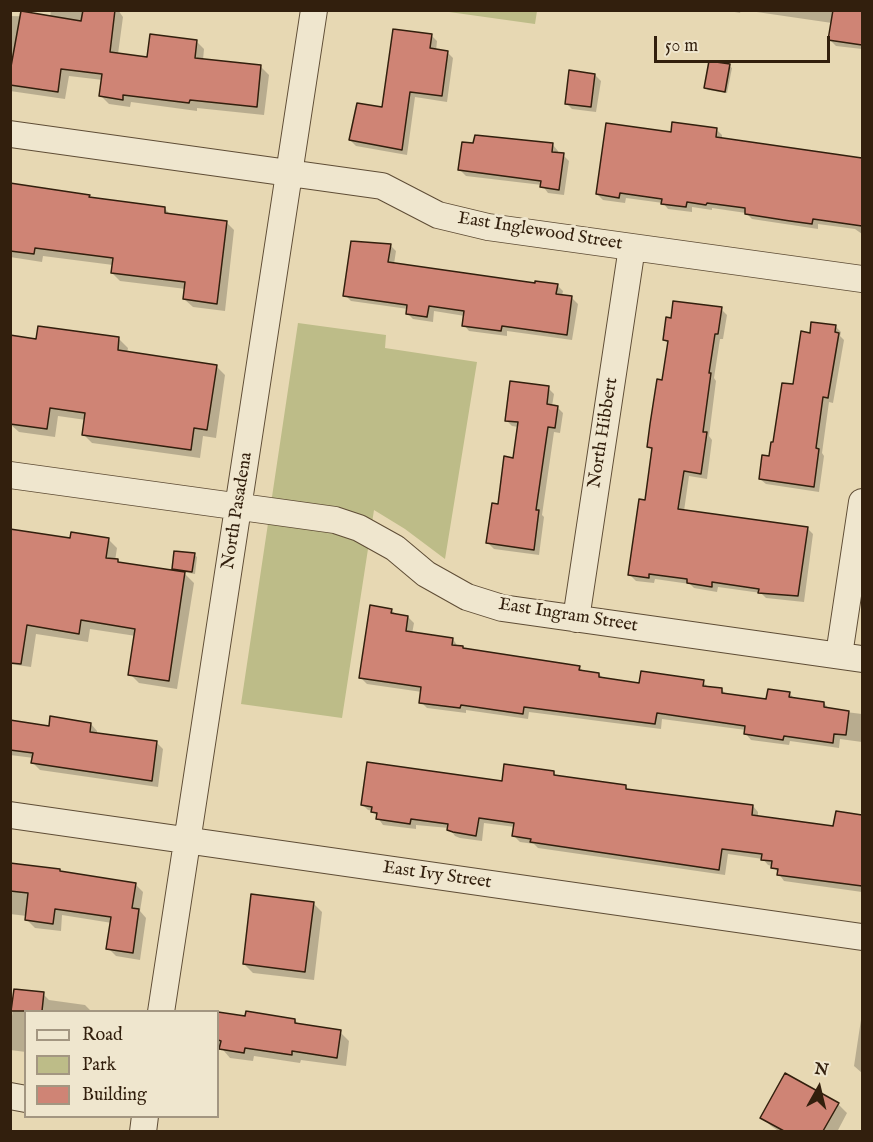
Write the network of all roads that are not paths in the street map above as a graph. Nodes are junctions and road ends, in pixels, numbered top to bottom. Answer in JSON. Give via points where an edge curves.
{"nodes":[{"id":1,"x":315,"y":10,"type":"edge"},
{"id":2,"x":10,"y":134,"type":"edge"},
{"id":3,"x":290,"y":173,"type":"junction"},
{"id":4,"x":632,"y":247,"type":"junction"},
{"id":5,"x":862,"y":279,"type":"edge"},
{"id":6,"x":10,"y":475,"type":"edge"},
{"id":7,"x":862,"y":502,"type":"edge"},
{"id":8,"x":239,"y":506,"type":"junction"},
{"id":9,"x":576,"y":619,"type":"junction"},
{"id":10,"x":851,"y":657,"type":"edge"},
{"id":11,"x":10,"y":815,"type":"edge"},
{"id":12,"x":187,"y":840,"type":"junction"},
{"id":13,"x":862,"y":937,"type":"edge"},
{"id":14,"x":161,"y":1010,"type":"edge"}],
"edges":[{"from":1,"to":3,"type":"street","name":"North Pasadena"},
{"from":2,"to":3,"type":"street","name":"East Inglewood Street"},
{"from":3,"to":4,"type":"street","name":"East Inglewood Street","via":[[382,186],[438,215],[488,227]]},
{"from":3,"to":8,"type":"street","name":"North Pasadena"},
{"from":4,"to":5,"type":"street","name":"East Inglewood Street"},
{"from":4,"to":9,"type":"street","name":"North Hibbert"},
{"from":6,"to":8,"type":"street","name":"East Ingram Street"},
{"from":7,"to":10,"type":"street"},
{"from":8,"to":9,"type":"street","name":"East Ingram Street","via":[[335,520],[359,528],[467,597],[502,608]]},
{"from":8,"to":12,"type":"street","name":"North Pasadena"},
{"from":9,"to":10,"type":"street","name":"East Ingram Street"},
{"from":11,"to":12,"type":"street","name":"East Ivy Street"},
{"from":12,"to":13,"type":"street","name":"East Ivy Street"},
{"from":12,"to":14,"type":"street","name":"North Pasadena"}]}
